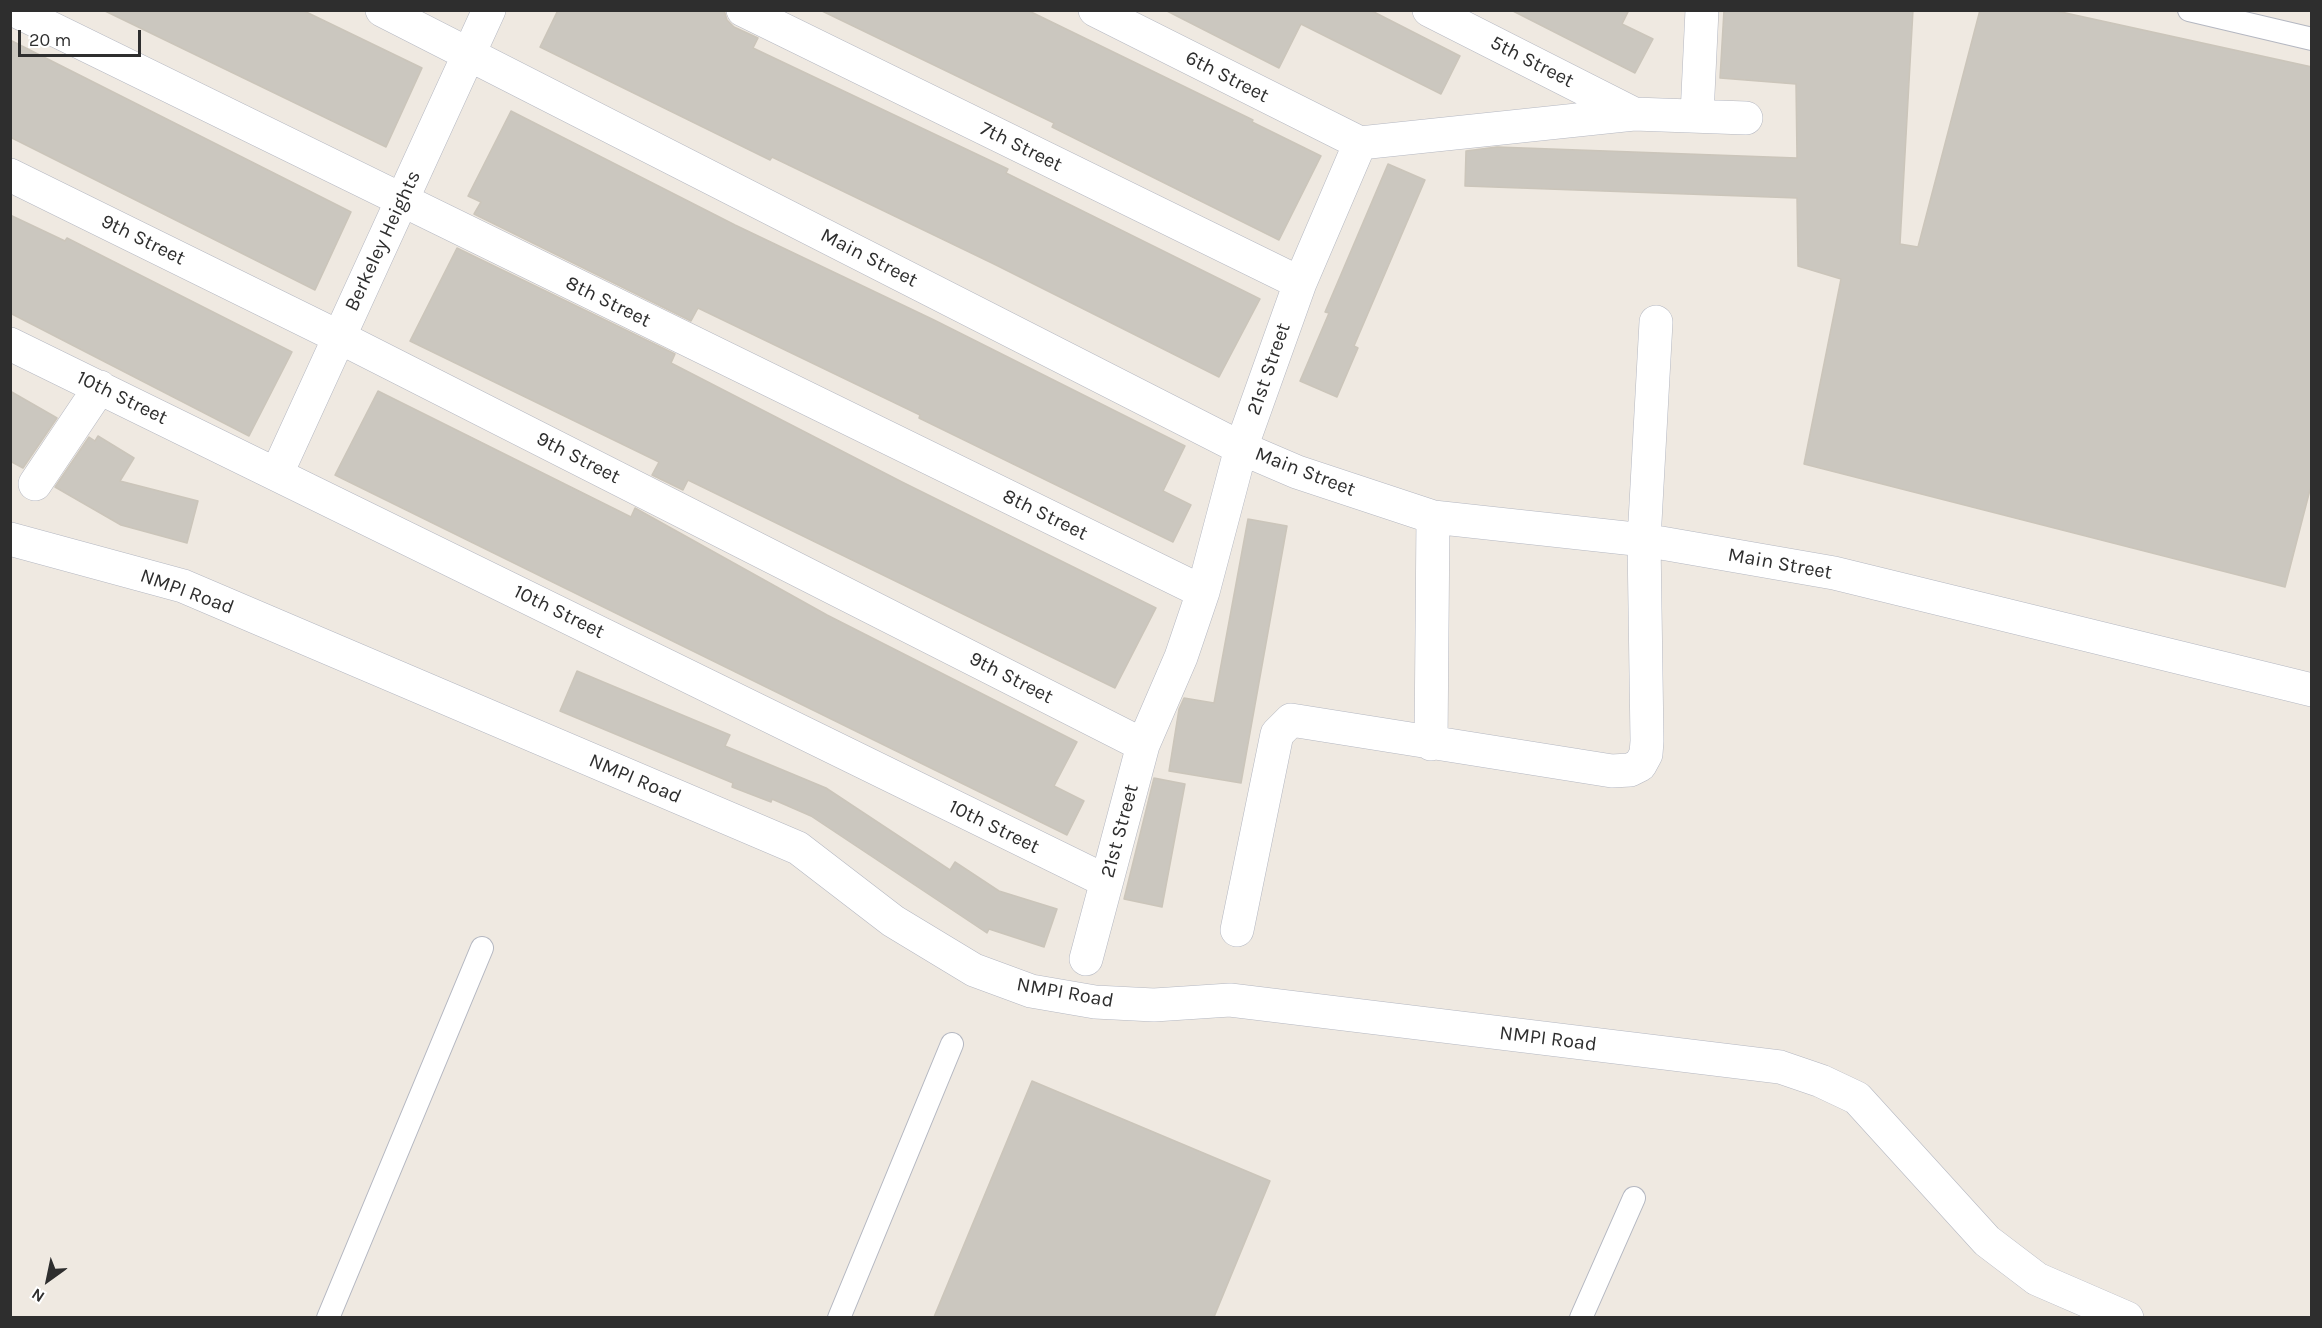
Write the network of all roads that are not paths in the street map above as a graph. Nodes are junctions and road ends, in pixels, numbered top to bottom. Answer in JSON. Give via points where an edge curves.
{"nodes":[{"id":1,"x":14,"y":10,"type":"edge"},
{"id":2,"x":382,"y":10,"type":"edge"},
{"id":3,"x":489,"y":10,"type":"edge"},
{"id":4,"x":743,"y":10,"type":"edge"},
{"id":5,"x":1095,"y":10,"type":"edge"},
{"id":6,"x":1429,"y":10,"type":"edge"},
{"id":7,"x":1702,"y":10,"type":"edge"},
{"id":8,"x":2189,"y":10,"type":"edge"},
{"id":9,"x":2312,"y":39,"type":"edge"},
{"id":10,"x":469,"y":54,"type":"junction"},
{"id":11,"x":1634,"y":114,"type":"junction"},
{"id":12,"x":1697,"y":115,"type":"junction"},
{"id":13,"x":1746,"y":118,"type":"dead end"},
{"id":14,"x":1360,"y":143,"type":"junction"},
{"id":15,"x":10,"y":175,"type":"edge"},
{"id":16,"x":401,"y":201,"type":"junction"},
{"id":17,"x":1300,"y":282,"type":"junction"},
{"id":18,"x":1656,"y":321,"type":"dead end"},
{"id":19,"x":339,"y":337,"type":"junction"},
{"id":20,"x":10,"y":344,"type":"edge"},
{"id":21,"x":100,"y":387,"type":"junction"},
{"id":22,"x":1241,"y":448,"type":"junction"},
{"id":23,"x":277,"y":472,"type":"junction"},
{"id":24,"x":35,"y":484,"type":"dead end"},
{"id":25,"x":1433,"y":517,"type":"junction"},
{"id":26,"x":10,"y":539,"type":"edge"},
{"id":27,"x":1644,"y":540,"type":"junction"},
{"id":28,"x":1203,"y":592,"type":"junction"},
{"id":29,"x":2312,"y":690,"type":"edge"},
{"id":30,"x":1431,"y":744,"type":"junction"},
{"id":31,"x":1143,"y":745,"type":"junction"},
{"id":32,"x":1106,"y":881,"type":"junction"},
{"id":33,"x":1237,"y":930,"type":"dead end"},
{"id":34,"x":482,"y":948,"type":"dead end"},
{"id":35,"x":1086,"y":958,"type":"dead end"},
{"id":36,"x":952,"y":1044,"type":"dead end"},
{"id":37,"x":1634,"y":1198,"type":"dead end"},
{"id":38,"x":328,"y":1317,"type":"edge"},
{"id":39,"x":839,"y":1317,"type":"edge"},
{"id":40,"x":1581,"y":1317,"type":"edge"},
{"id":41,"x":2127,"y":1317,"type":"edge"}],
"edges":[{"from":1,"to":16,"type":"street","name":"8th Street"},
{"from":2,"to":10,"type":"street","name":"Main Street"},
{"from":3,"to":10,"type":"street","name":"Berkeley Heights"},
{"from":4,"to":17,"type":"street","name":"7th Street"},
{"from":5,"to":14,"type":"street","name":"6th Street"},
{"from":6,"to":11,"type":"street","name":"5th Street"},
{"from":7,"to":12,"type":"street"},
{"from":8,"to":9,"type":"lane"},
{"from":10,"to":16,"type":"street","name":"Berkeley Heights"},
{"from":10,"to":22,"type":"street","name":"Main Street"},
{"from":11,"to":12,"type":"street"},
{"from":11,"to":14,"type":"street"},
{"from":12,"to":13,"type":"street"},
{"from":14,"to":17,"type":"street","name":"21st Street"},
{"from":15,"to":19,"type":"street","name":"9th Street"},
{"from":16,"to":19,"type":"street","name":"Berkeley Heights"},
{"from":16,"to":28,"type":"street","name":"8th Street"},
{"from":17,"to":22,"type":"street","name":"21st Street"},
{"from":18,"to":27,"type":"street"},
{"from":19,"to":23,"type":"street","name":"Berkeley Heights"},
{"from":19,"to":31,"type":"street","name":"9th Street"},
{"from":20,"to":21,"type":"street","name":"10th Street"},
{"from":21,"to":23,"type":"street","name":"10th Street"},
{"from":21,"to":24,"type":"street"},
{"from":22,"to":25,"type":"street","name":"Main Street","via":[[1297,472]]},
{"from":22,"to":28,"type":"street","name":"21st Street"},
{"from":23,"to":32,"type":"street","name":"10th Street"},
{"from":25,"to":27,"type":"street","name":"Main Street"},
{"from":25,"to":30,"type":"street"},
{"from":26,"to":41,"type":"street","name":"NMPI Road","via":[[183,586],[798,848],[893,921],[964,964],[1031,992],[1095,1002],[1154,1005],[1230,1000],[1780,1067],[1821,1081],[1857,1098],[1988,1241],[2037,1279]]},
{"from":27,"to":29,"type":"street","name":"Main Street","via":[[1834,573]]},
{"from":27,"to":30,"type":"street","via":[[1647,741],[1640,765],[1612,771]]},
{"from":28,"to":31,"type":"street","name":"21st Street","via":[[1181,657]]},
{"from":30,"to":33,"type":"street","via":[[1301,720],[1285,725],[1277,734]]},
{"from":31,"to":32,"type":"street","name":"21st Street"},
{"from":32,"to":35,"type":"street","name":"21st Street"},
{"from":34,"to":38,"type":"lane"},
{"from":36,"to":39,"type":"lane"},
{"from":37,"to":40,"type":"lane"}]}
